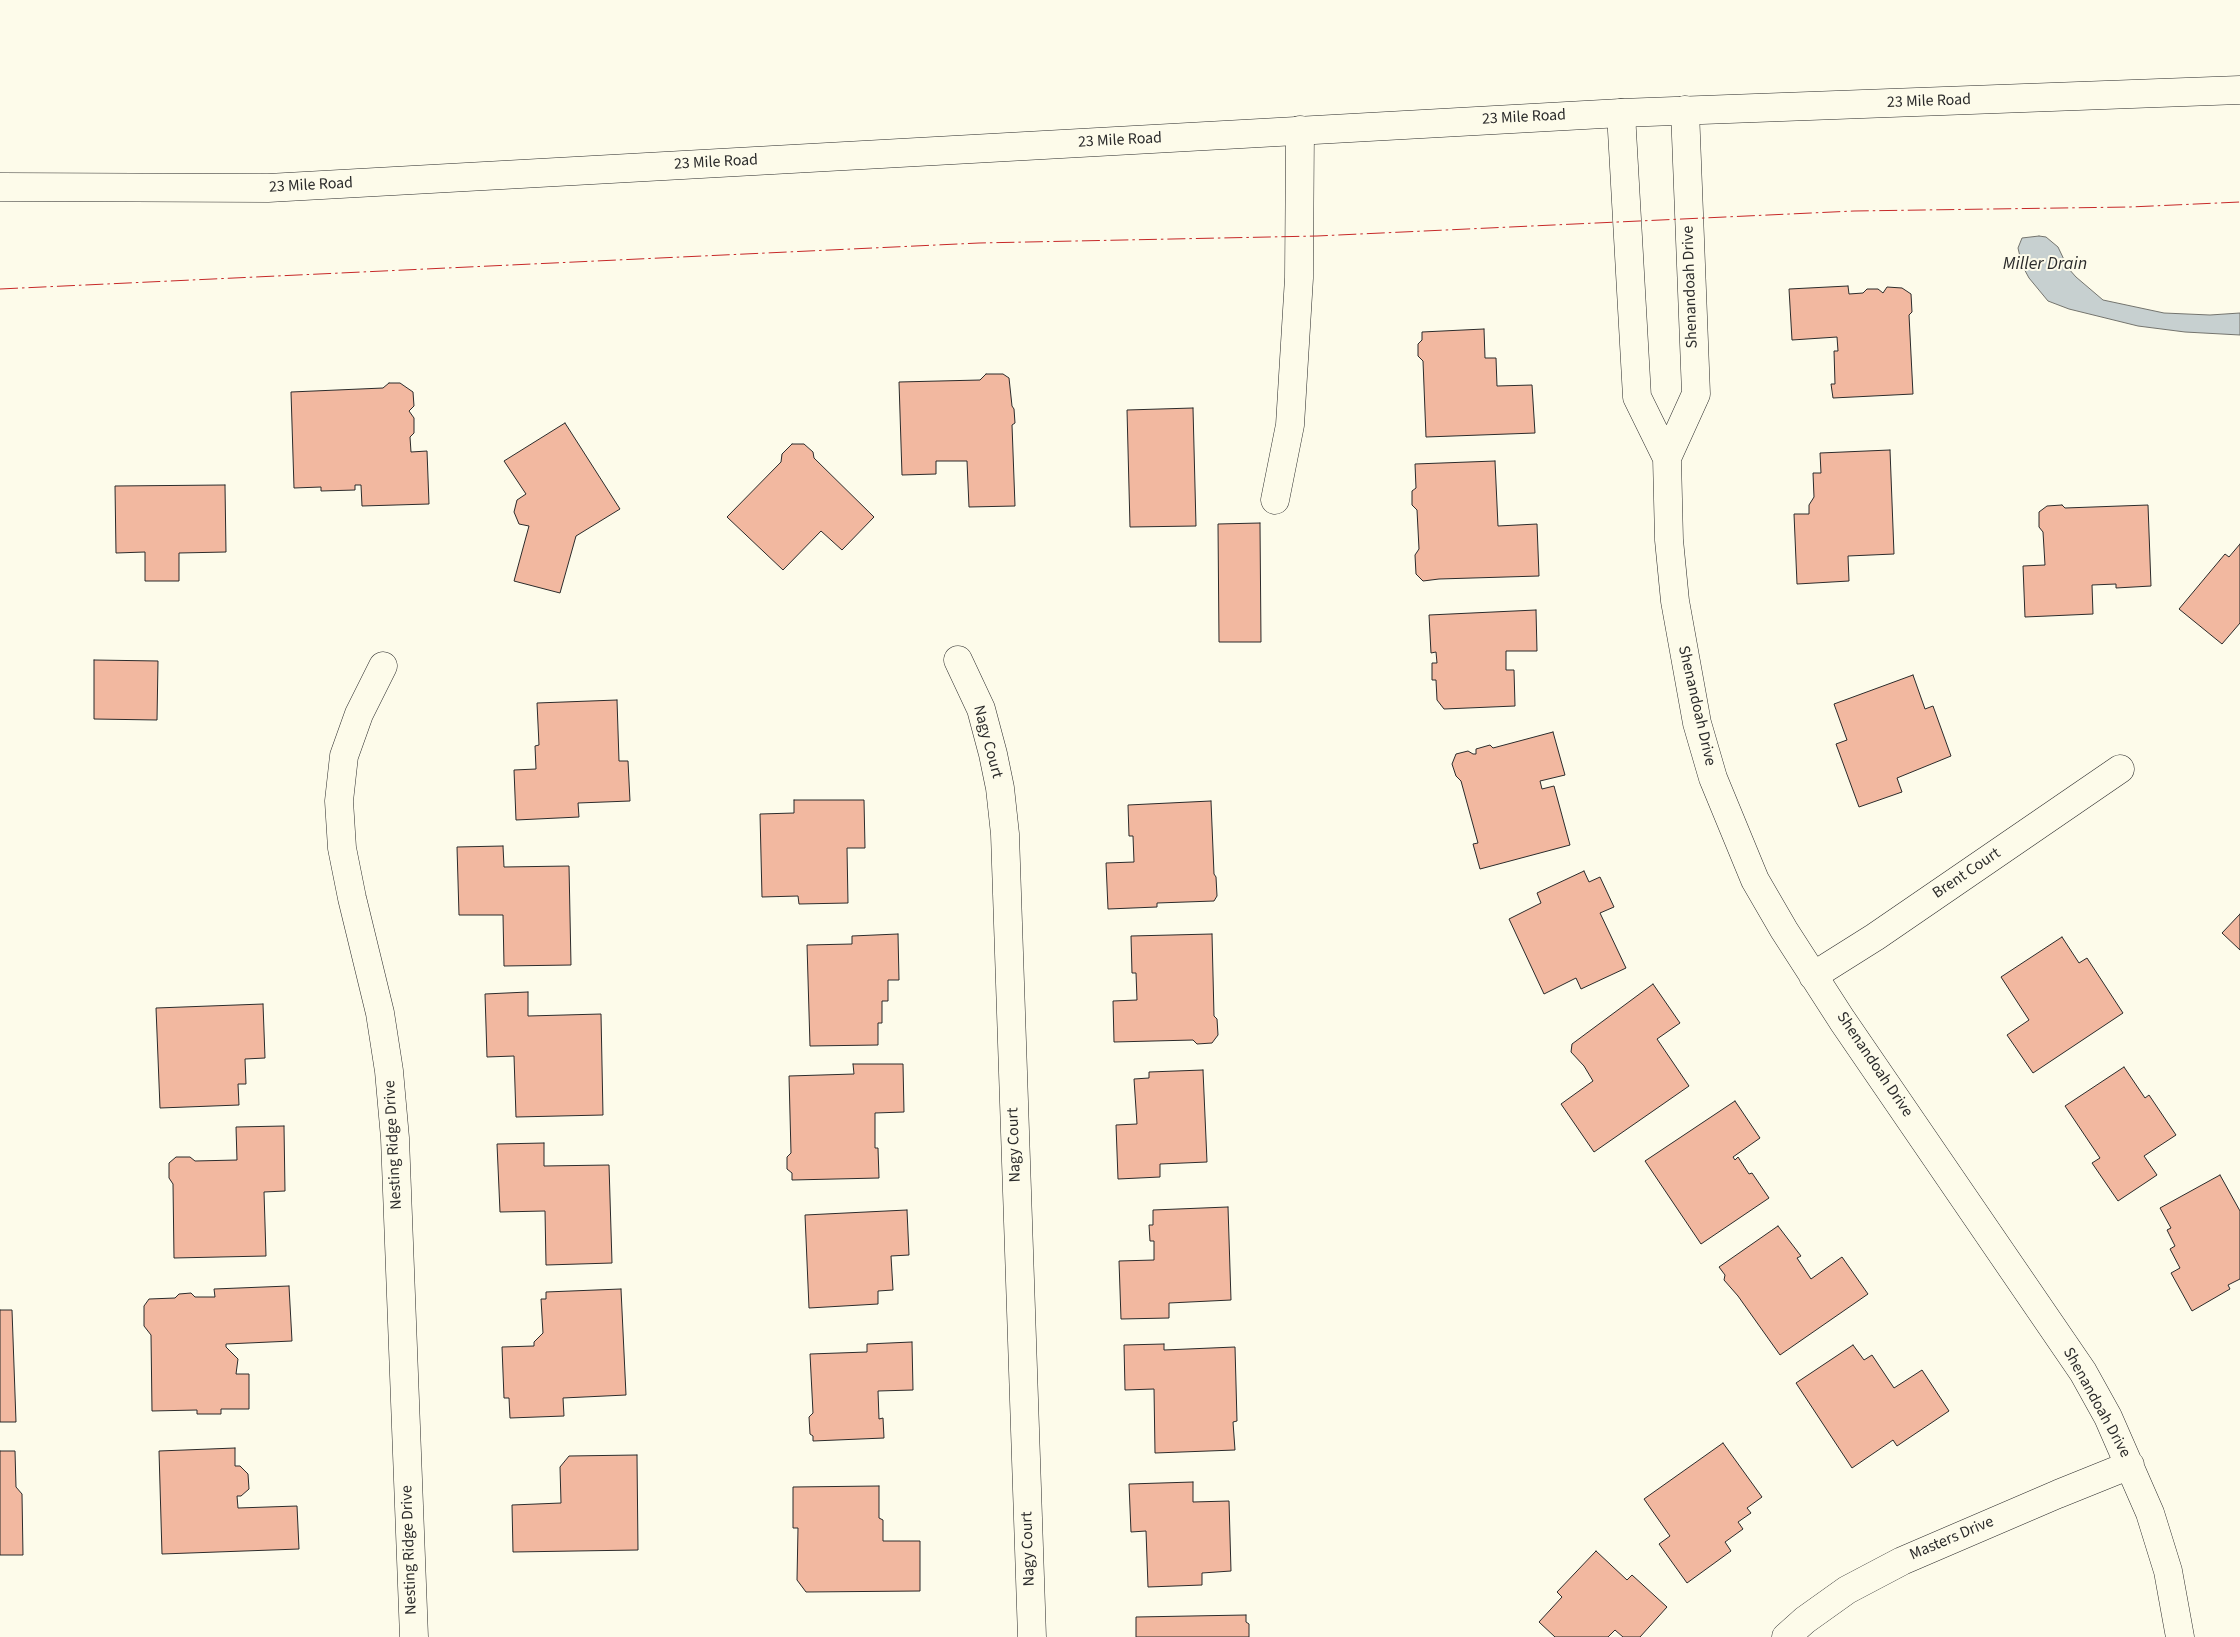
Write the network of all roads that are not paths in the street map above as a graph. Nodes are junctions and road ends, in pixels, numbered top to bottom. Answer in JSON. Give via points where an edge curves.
{"nodes":[{"id":1,"x":2240,"y":90,"type":"edge"},
{"id":2,"x":1685,"y":110,"type":"junction"},
{"id":3,"x":1621,"y":113,"type":"junction"},
{"id":4,"x":1300,"y":130,"type":"junction"},
{"id":5,"x":0,"y":187,"type":"edge"},
{"id":6,"x":1667,"y":458,"type":"junction"},
{"id":7,"x":1275,"y":500,"type":"dead end"},
{"id":8,"x":958,"y":660,"type":"dead end"},
{"id":9,"x":383,"y":666,"type":"dead end"},
{"id":10,"x":2120,"y":769,"type":"dead end"},
{"id":11,"x":1813,"y":976,"type":"junction"},
{"id":12,"x":2130,"y":1465,"type":"junction"},
{"id":13,"x":414,"y":1637,"type":"edge"},
{"id":14,"x":1032,"y":1637,"type":"edge"},
{"id":15,"x":1786,"y":1637,"type":"edge"},
{"id":16,"x":2180,"y":1637,"type":"edge"}],
"edges":[{"from":1,"to":2,"type":"street","name":"23 Mile Road"},
{"from":2,"to":3,"type":"street","name":"23 Mile Road"},
{"from":2,"to":6,"type":"street","name":"Shenandoah Drive","via":[[1696,394]]},
{"from":3,"to":4,"type":"street","name":"23 Mile Road"},
{"from":3,"to":6,"type":"street","name":"Shenandoah Drive","via":[[1637,396]]},
{"from":4,"to":5,"type":"street","name":"23 Mile Road","via":[[268,188]]},
{"from":4,"to":7,"type":"street","via":[[1299,278],[1290,426]]},
{"from":6,"to":11,"type":"street","name":"Shenandoah Drive","via":[[1669,540],[1675,600],[1700,732],[1713,778],[1755,880]]},
{"from":8,"to":14,"type":"street","name":"Nagy Court","via":[[981,709],[1000,788],[1005,834]]},
{"from":9,"to":13,"type":"street","name":"Nesting Ridge Drive","via":[[359,714],[344,756],[339,801],[344,856],[380,1013],[389,1071],[395,1138]]},
{"from":10,"to":11,"type":"street","name":"Brent Court"},
{"from":11,"to":12,"type":"street","name":"Shenandoah Drive","via":[[2083,1372]]},
{"from":12,"to":15,"type":"street","name":"Masters Drive","via":[[1902,1561],[1847,1590]]},
{"from":12,"to":16,"type":"street","name":"Shenandoah Drive","via":[[2150,1513],[2168,1571]]}]}
